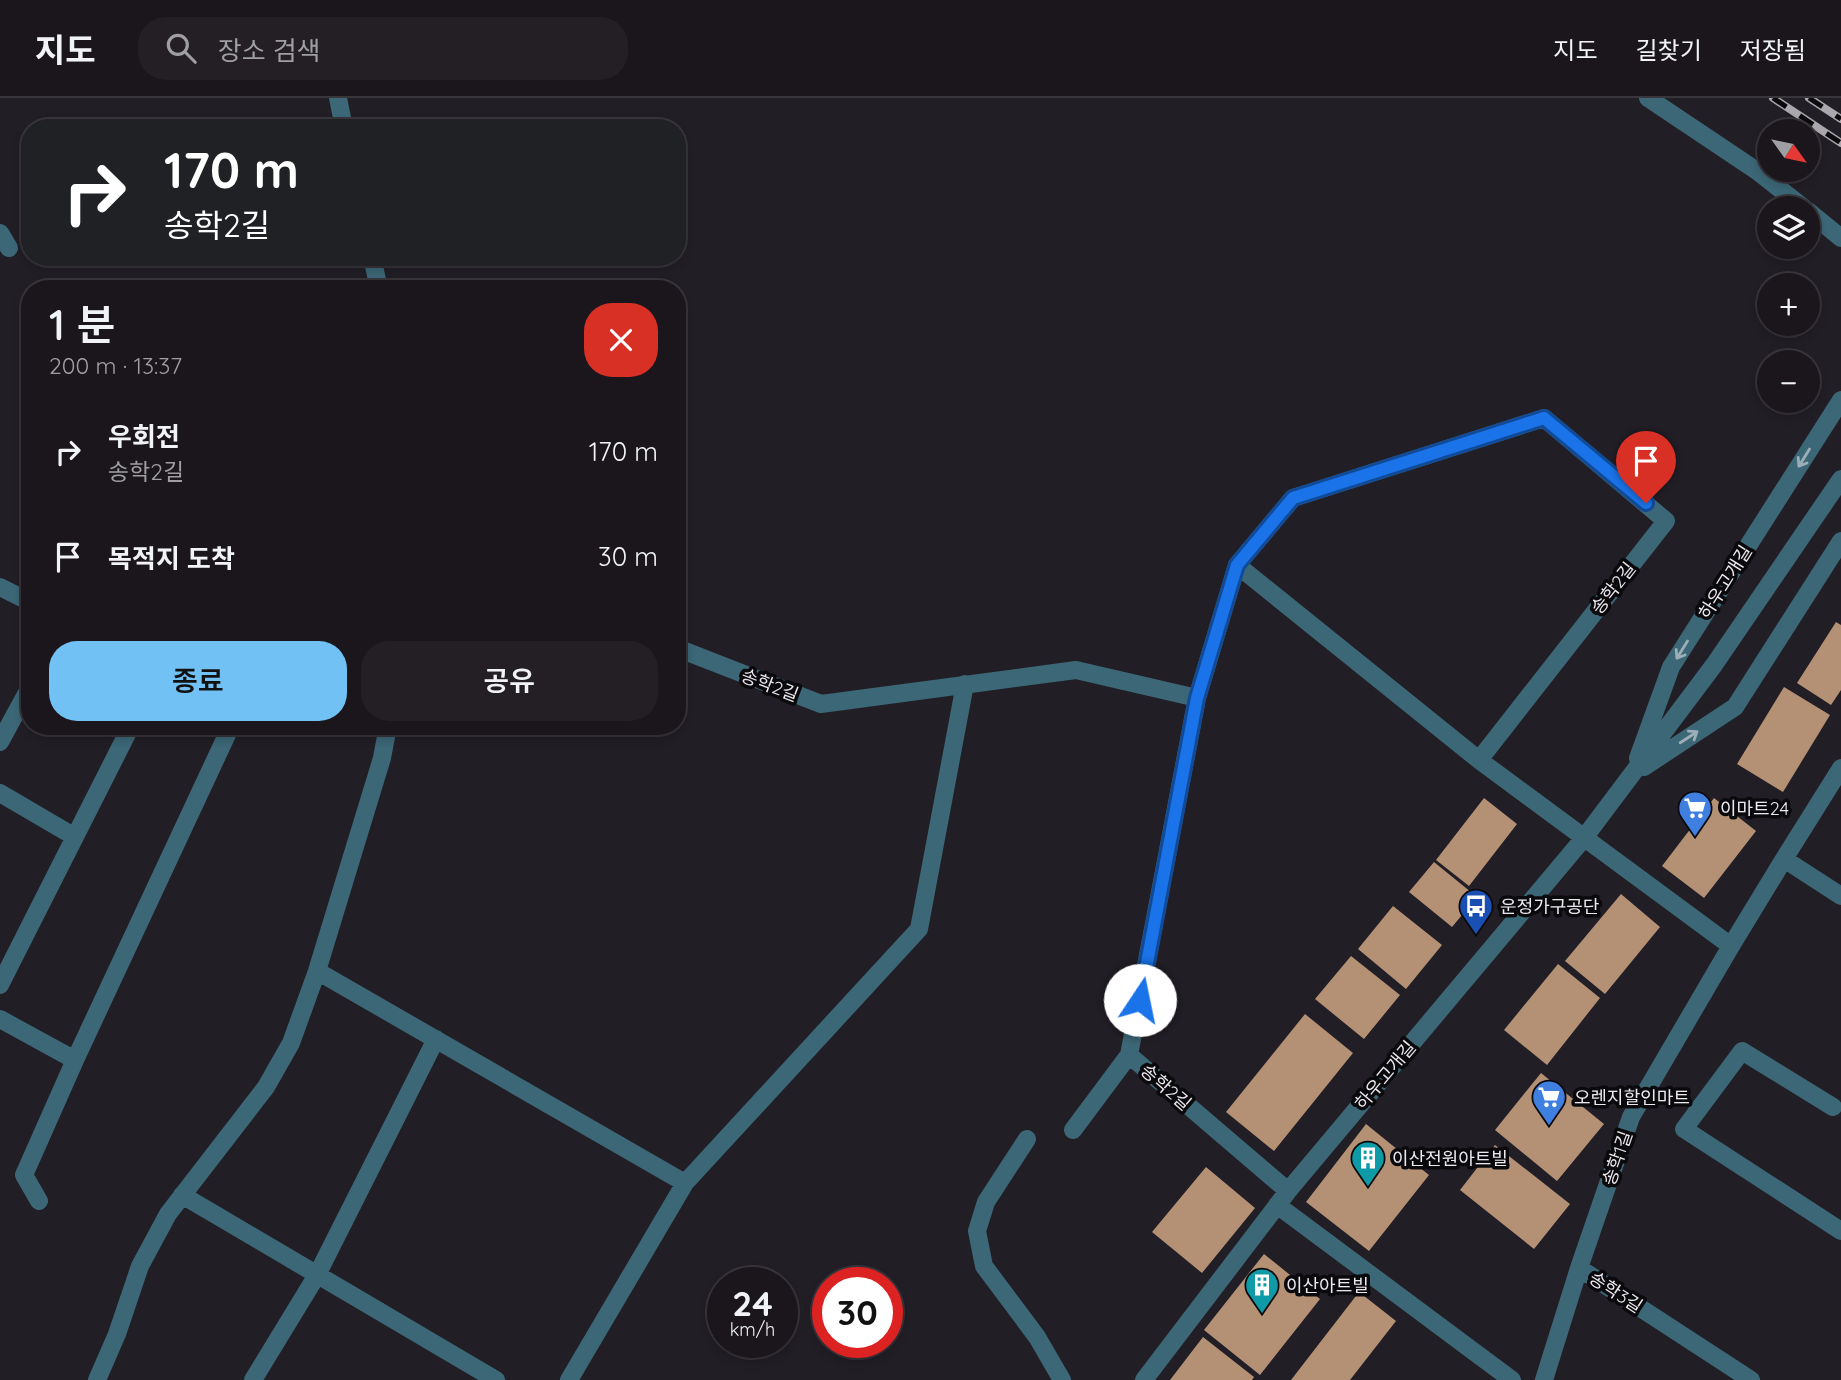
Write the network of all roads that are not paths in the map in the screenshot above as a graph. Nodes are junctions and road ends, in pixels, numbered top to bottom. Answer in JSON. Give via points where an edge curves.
{"nodes":[{"id":1,"x":338,"y":98,"type":"edge"},
{"id":2,"x":1648,"y":98,"type":"edge"},
{"id":3,"x":342,"y":119,"type":"edge"},
{"id":4,"x":1788,"y":196,"type":"edge"},
{"id":5,"x":1820,"y":221,"type":"edge"},
{"id":6,"x":1841,"y":238,"type":"edge"},
{"id":7,"x":1841,"y":400,"type":"edge"},
{"id":8,"x":1841,"y":479,"type":"edge"},
{"id":9,"x":1841,"y":541,"type":"edge"},
{"id":10,"x":1237,"y":565,"type":"junction"},
{"id":11,"x":0,"y":587,"type":"edge"},
{"id":12,"x":21,"y":598,"type":"edge"},
{"id":13,"x":686,"y":652,"type":"edge"},
{"id":14,"x":965,"y":684,"type":"junction"},
{"id":15,"x":21,"y":697,"type":"edge"},
{"id":16,"x":1197,"y":698,"type":"junction"},
{"id":17,"x":7,"y":713,"type":"edge"},
{"id":18,"x":126,"y":735,"type":"edge"},
{"id":19,"x":227,"y":735,"type":"edge"},
{"id":20,"x":386,"y":735,"type":"edge"},
{"id":21,"x":0,"y":742,"type":"edge"},
{"id":22,"x":1479,"y":760,"type":"junction"},
{"id":23,"x":1841,"y":768,"type":"edge"},
{"id":24,"x":1632,"y":775,"type":"junction"},
{"id":25,"x":0,"y":793,"type":"edge"},
{"id":26,"x":75,"y":837,"type":"junction"},
{"id":27,"x":1584,"y":838,"type":"junction"},
{"id":28,"x":1784,"y":859,"type":"junction"},
{"id":29,"x":1841,"y":896,"type":"edge"},
{"id":30,"x":1731,"y":946,"type":"junction"},
{"id":31,"x":317,"y":971,"type":"junction"},
{"id":32,"x":0,"y":985,"type":"edge"},
{"id":33,"x":0,"y":1018,"type":"edge"},
{"id":34,"x":436,"y":1040,"type":"junction"},
{"id":35,"x":1129,"y":1055,"type":"junction"},
{"id":36,"x":75,"y":1060,"type":"junction"},
{"id":37,"x":1833,"y":1107,"type":"dead end"},
{"id":38,"x":1073,"y":1130,"type":"dead end"},
{"id":39,"x":1027,"y":1139,"type":"dead end"},
{"id":40,"x":685,"y":1183,"type":"junction"},
{"id":41,"x":182,"y":1195,"type":"junction"},
{"id":42,"x":1282,"y":1198,"type":"junction"},
{"id":43,"x":40,"y":1202,"type":"dead end"},
{"id":44,"x":1841,"y":1231,"type":"edge"},
{"id":45,"x":1579,"y":1268,"type":"junction"},
{"id":46,"x":317,"y":1275,"type":"junction"},
{"id":47,"x":97,"y":1380,"type":"edge"},
{"id":48,"x":253,"y":1380,"type":"edge"},
{"id":49,"x":496,"y":1380,"type":"edge"},
{"id":50,"x":569,"y":1380,"type":"edge"},
{"id":51,"x":1062,"y":1380,"type":"edge"},
{"id":52,"x":1144,"y":1380,"type":"edge"},
{"id":53,"x":1512,"y":1380,"type":"edge"},
{"id":54,"x":1544,"y":1380,"type":"edge"},
{"id":55,"x":1751,"y":1380,"type":"edge"}],
"edges":[{"from":1,"to":3,"type":"street"},
{"from":2,"to":4,"type":"street"},
{"from":5,"to":6,"type":"street"},
{"from":7,"to":24,"type":"street","name":"하우고개길","one_way":true,"via":[[1671,667]]},
{"from":8,"to":24,"type":"street","name":"하우고개길","via":[[1714,665]]},
{"from":24,"to":9,"type":"street","name":"하우고개길","one_way":true,"via":[[1735,707]]},
{"from":10,"to":16,"type":"street","name":"송학2길"},
{"from":10,"to":22,"type":"street"},
{"from":10,"to":22,"type":"street","name":"송학2길","via":[[1293,498],[1544,418],[1666,521]]},
{"from":11,"to":12,"type":"street"},
{"from":13,"to":14,"type":"street","name":"송학2길","via":[[821,704]]},
{"from":14,"to":16,"type":"street","name":"송학2길","via":[[1076,670]]},
{"from":14,"to":40,"type":"street","via":[[919,929]]},
{"from":15,"to":17,"type":"street"},
{"from":16,"to":35,"type":"street","name":"송학2길"},
{"from":17,"to":21,"type":"street"},
{"from":18,"to":26,"type":"street"},
{"from":19,"to":36,"type":"street"},
{"from":20,"to":31,"type":"street"},
{"from":22,"to":27,"type":"street"},
{"from":23,"to":28,"type":"street","name":"송학1길"},
{"from":24,"to":27,"type":"street","name":"하우고개길"},
{"from":25,"to":26,"type":"street"},
{"from":26,"to":32,"type":"street"},
{"from":27,"to":30,"type":"street"},
{"from":27,"to":42,"type":"street","name":"하우고개길"},
{"from":28,"to":29,"type":"street"},
{"from":28,"to":30,"type":"street","name":"송학1길"},
{"from":30,"to":45,"type":"street","name":"송학1길","via":[[1631,1117]]},
{"from":31,"to":34,"type":"street"},
{"from":31,"to":41,"type":"street","via":[[290,1044],[266,1087]]},
{"from":33,"to":36,"type":"street"},
{"from":34,"to":40,"type":"street"},
{"from":34,"to":46,"type":"street"},
{"from":35,"to":38,"type":"street"},
{"from":35,"to":42,"type":"street","name":"송학2길"},
{"from":36,"to":43,"type":"street","via":[[24,1175]]},
{"from":37,"to":44,"type":"street","via":[[1742,1051],[1684,1129]]},
{"from":39,"to":51,"type":"street","via":[[986,1202],[977,1231],[984,1266],[1037,1337]]},
{"from":40,"to":50,"type":"street"},
{"from":41,"to":46,"type":"street"},
{"from":41,"to":47,"type":"street","via":[[140,1266]]},
{"from":42,"to":52,"type":"street","name":"하우고개길"},
{"from":42,"to":53,"type":"street"},
{"from":45,"to":54,"type":"street","name":"송학3길"},
{"from":45,"to":55,"type":"street","name":"송학3길"},
{"from":46,"to":48,"type":"street"},
{"from":46,"to":49,"type":"street"}]}
